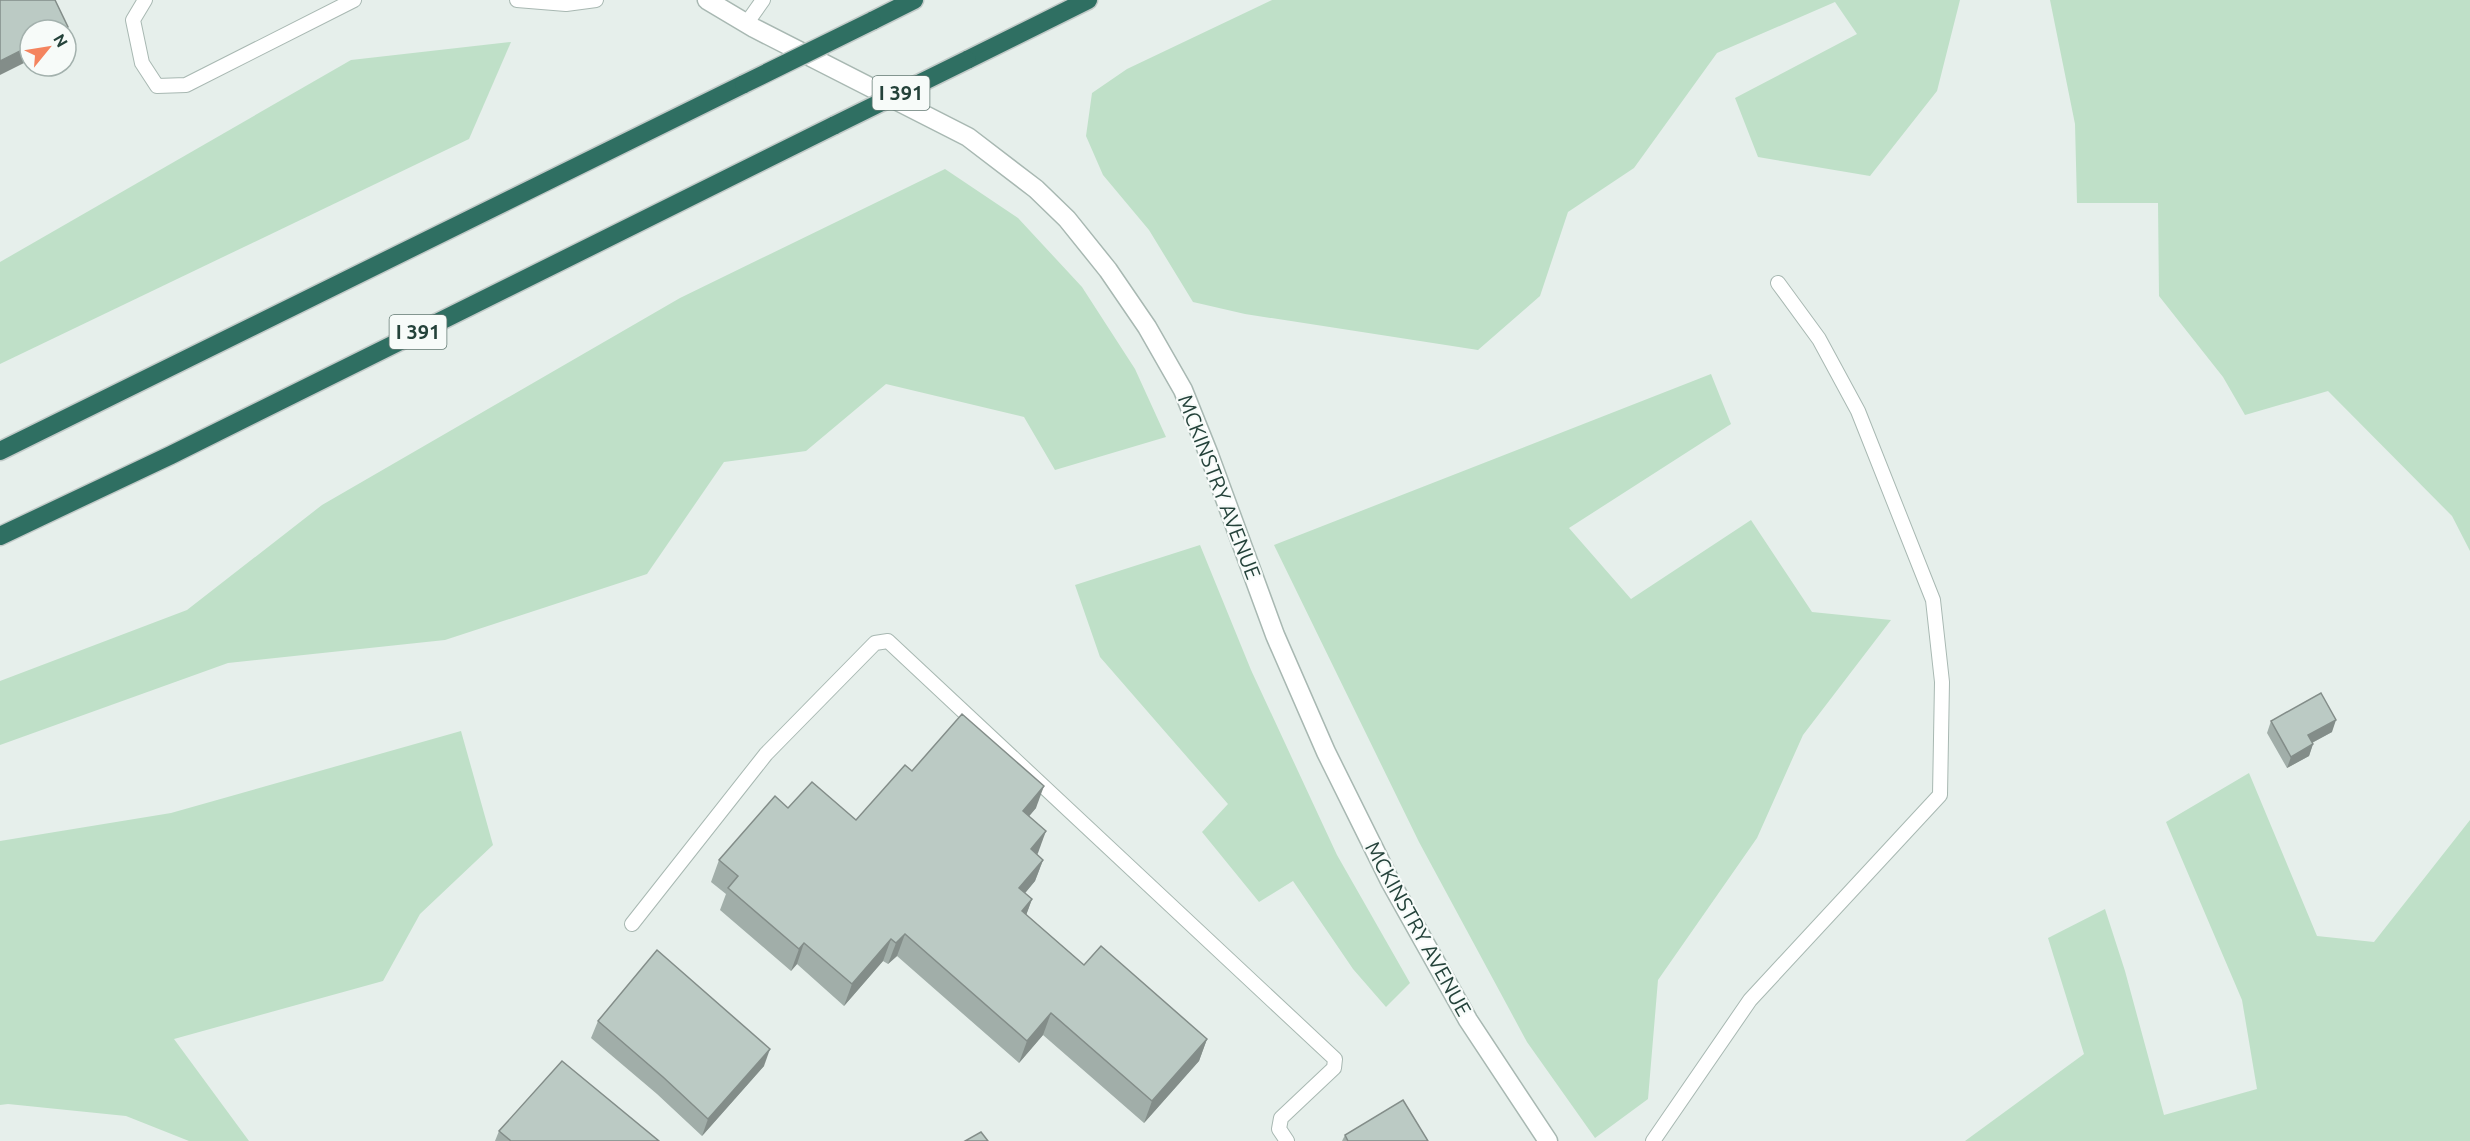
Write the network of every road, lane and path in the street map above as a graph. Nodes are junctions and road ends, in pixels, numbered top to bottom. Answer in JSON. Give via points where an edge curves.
{"nodes":[{"id":1,"x":145,"y":0,"type":"edge"},
{"id":2,"x":354,"y":0,"type":"edge"},
{"id":3,"x":517,"y":0,"type":"edge"},
{"id":4,"x":596,"y":0,"type":"edge"},
{"id":5,"x":707,"y":0,"type":"edge"},
{"id":6,"x":764,"y":0,"type":"edge"},
{"id":7,"x":914,"y":0,"type":"edge"},
{"id":8,"x":1088,"y":0,"type":"edge"},
{"id":9,"x":746,"y":24,"type":"junction"},
{"id":10,"x":1778,"y":283,"type":"dead end"},
{"id":11,"x":0,"y":452,"type":"edge"},
{"id":12,"x":0,"y":536,"type":"edge"},
{"id":13,"x":632,"y":924,"type":"dead end"},
{"id":14,"x":1287,"y":1141,"type":"edge"},
{"id":15,"x":1548,"y":1141,"type":"edge"},
{"id":16,"x":1653,"y":1141,"type":"edge"}],
"edges":[{"from":1,"to":2,"type":"lane","via":[[134,20],[142,63],[157,86],[186,85]]},
{"from":3,"to":4,"type":"lane","via":[[566,4]]},
{"from":5,"to":9,"type":"street","name":"MCKINSTRY AVENUE"},
{"from":6,"to":9,"type":"lane"},
{"from":7,"to":11,"type":"highway","bridge":true},
{"from":8,"to":12,"type":"highway","number":"I 391","bridge":true},
{"from":9,"to":15,"type":"street","name":"MCKINSTRY AVENUE","via":[[968,137],[1036,189],[1067,219],[1114,279],[1166,358],[1187,401],[1275,635],[1354,810],[1468,1020]]},
{"from":10,"to":16,"type":"lane","via":[[1819,339],[1858,411],[1933,600],[1942,682],[1940,795],[1750,1000]]},
{"from":13,"to":14,"type":"lane","via":[[766,754],[875,643],[888,641],[1335,1059],[1334,1068],[1281,1118],[1279,1129]]}]}
